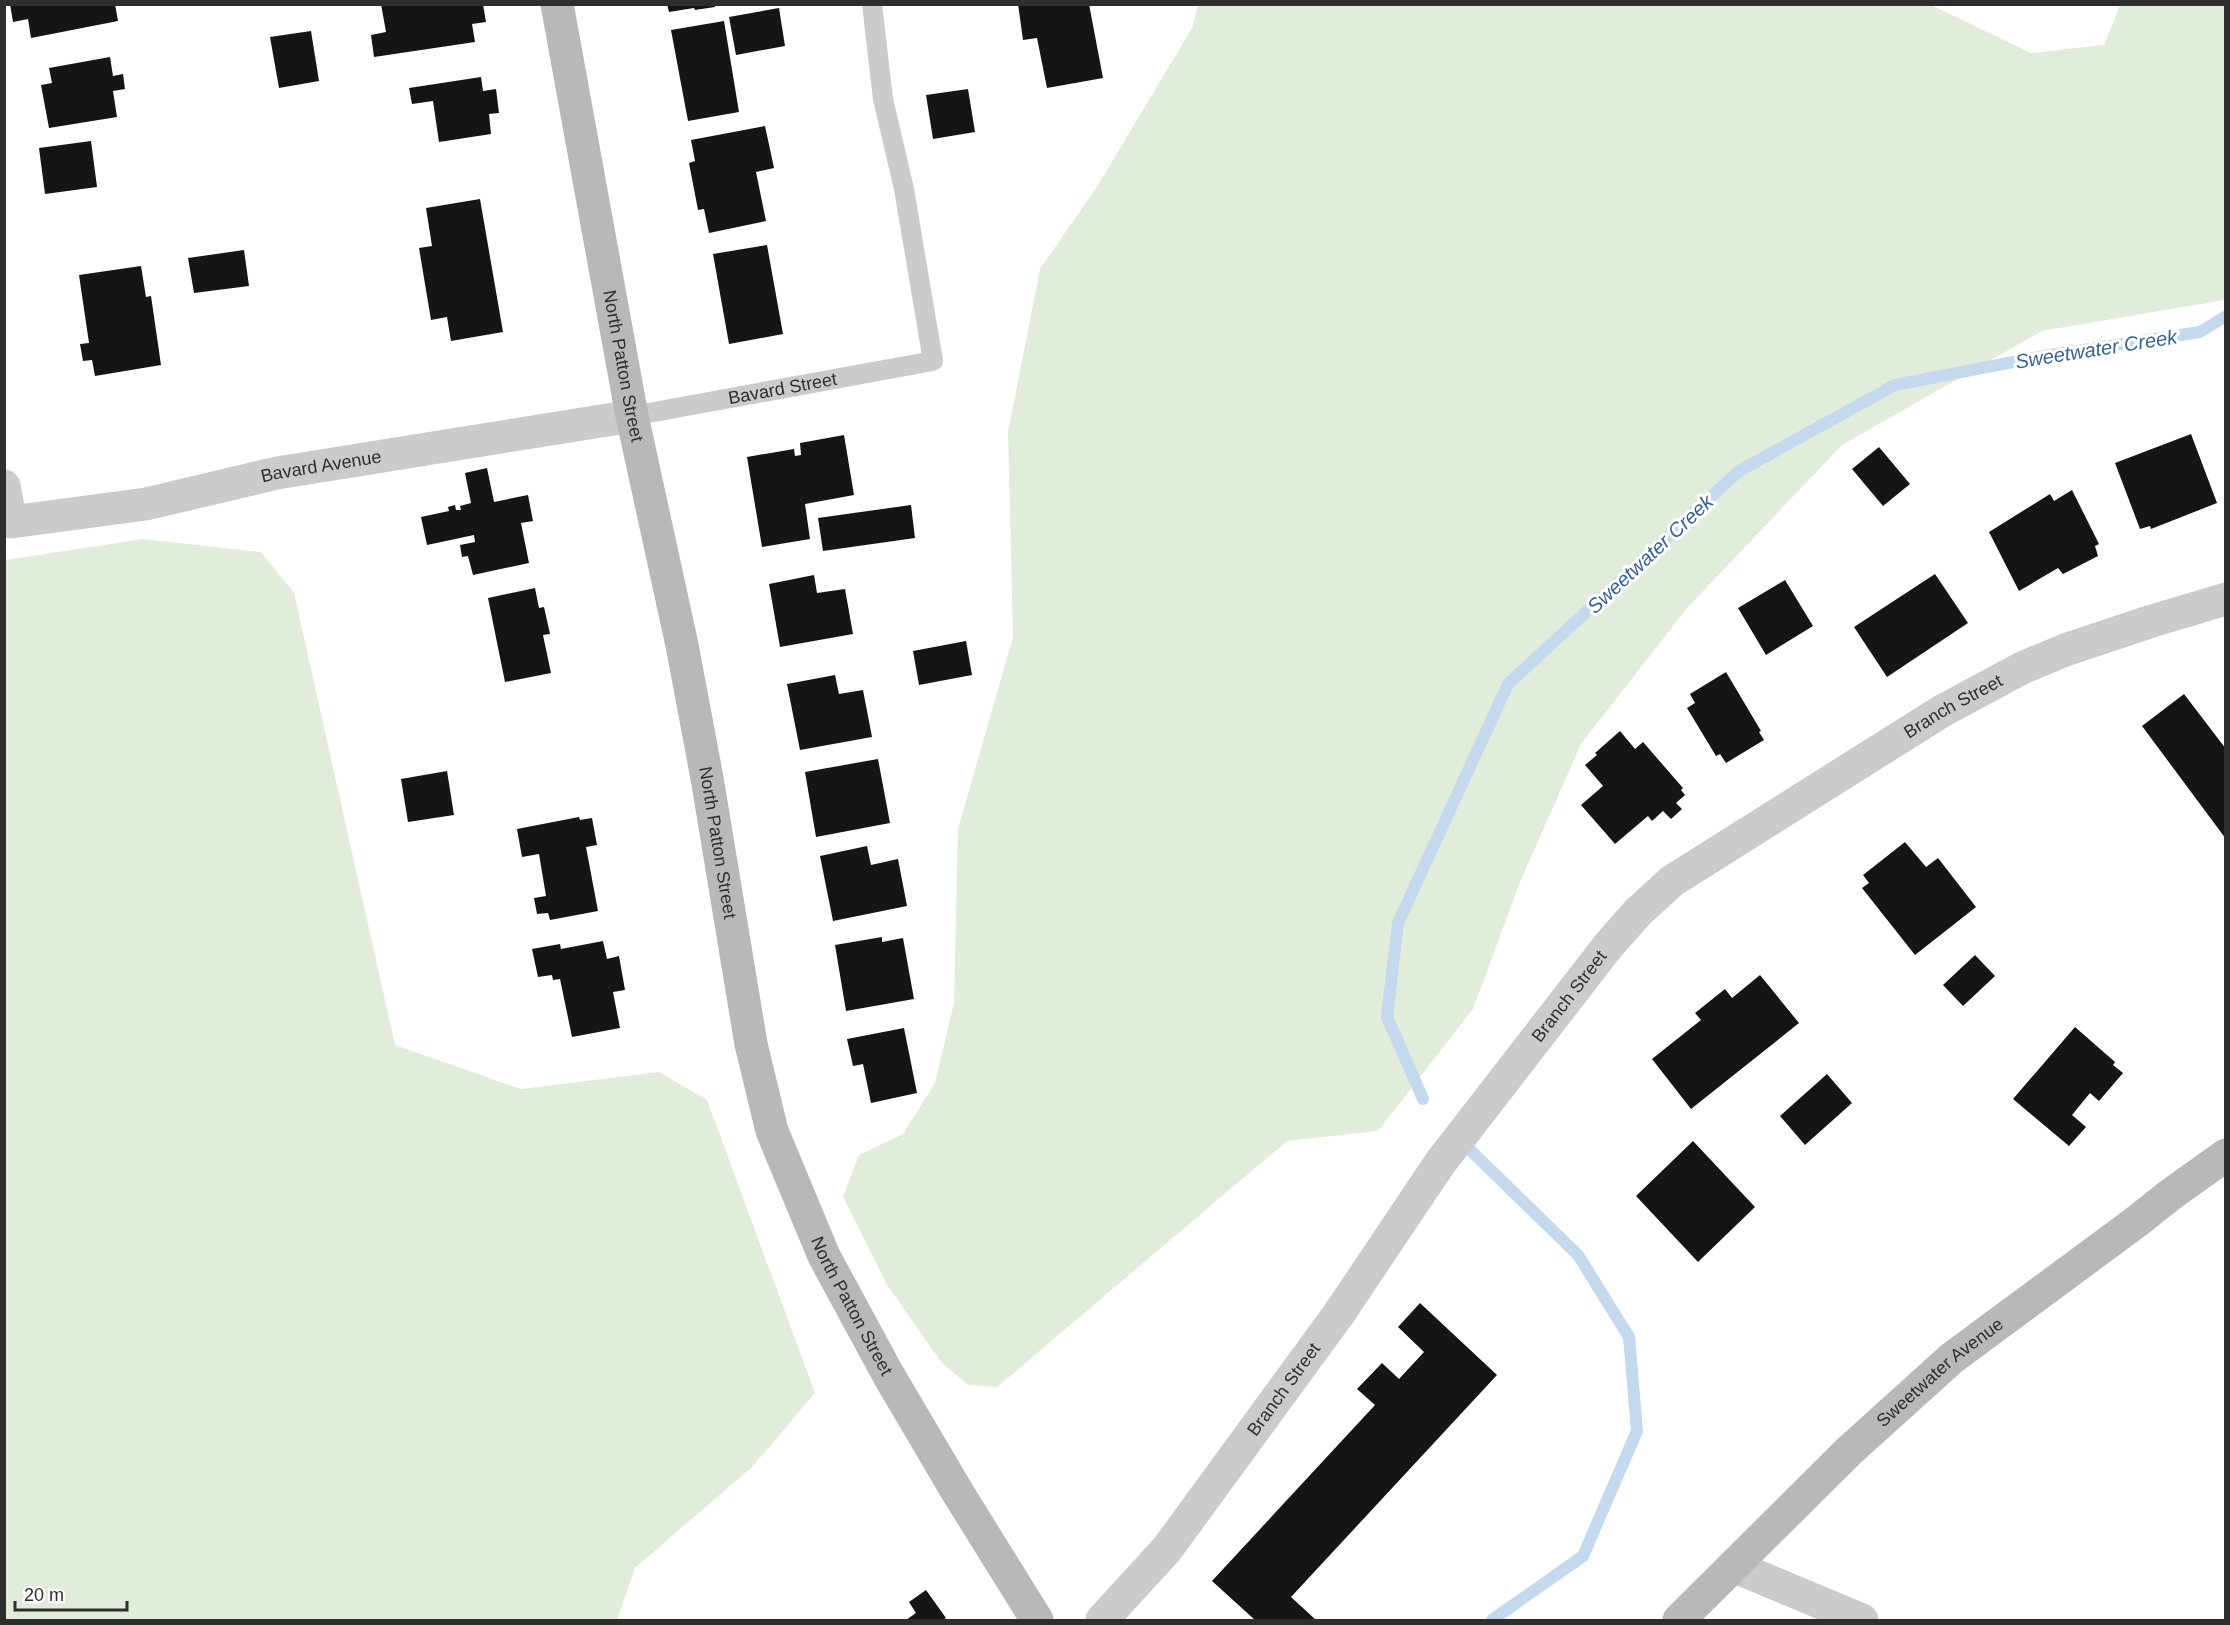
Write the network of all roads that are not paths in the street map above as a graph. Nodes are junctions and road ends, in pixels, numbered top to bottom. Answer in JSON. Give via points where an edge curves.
{"nodes":[{"id":1,"x":557,"y":4,"type":"edge"},
{"id":2,"x":872,"y":4,"type":"edge"},
{"id":3,"x":633,"y":416,"type":"junction"},
{"id":4,"x":4,"y":486,"type":"edge"},
{"id":5,"x":2226,"y":599,"type":"edge"},
{"id":6,"x":2226,"y":1155,"type":"edge"},
{"id":7,"x":1733,"y":1566,"type":"junction"},
{"id":8,"x":1037,"y":1620,"type":"edge"},
{"id":9,"x":1102,"y":1620,"type":"edge"},
{"id":10,"x":1679,"y":1620,"type":"edge"},
{"id":11,"x":1862,"y":1620,"type":"edge"}],
"edges":[{"from":1,"to":3,"type":"street","name":"North Patton Street"},
{"from":2,"to":3,"type":"lane","name":"Bavard Street","via":[[883,99],[904,189],[933,361]]},
{"from":3,"to":4,"type":"street","name":"Bavard Avenue","via":[[277,473],[146,504],[11,522]]},
{"from":3,"to":8,"type":"street","name":"North Patton Street","via":[[682,645],[751,1044],[772,1131],[824,1256],[952,1483]]},
{"from":5,"to":9,"type":"street","name":"Branch Street","via":[[2065,650],[2022,668],[1942,711],[1672,881],[1608,946],[1447,1154],[1338,1316],[1167,1549]]},
{"from":6,"to":7,"type":"street","name":"Sweetwater Avenue","via":[[1953,1358],[1849,1451]]},
{"from":7,"to":10,"type":"street","name":"Sweetwater Avenue"},
{"from":7,"to":11,"type":"street"}]}
